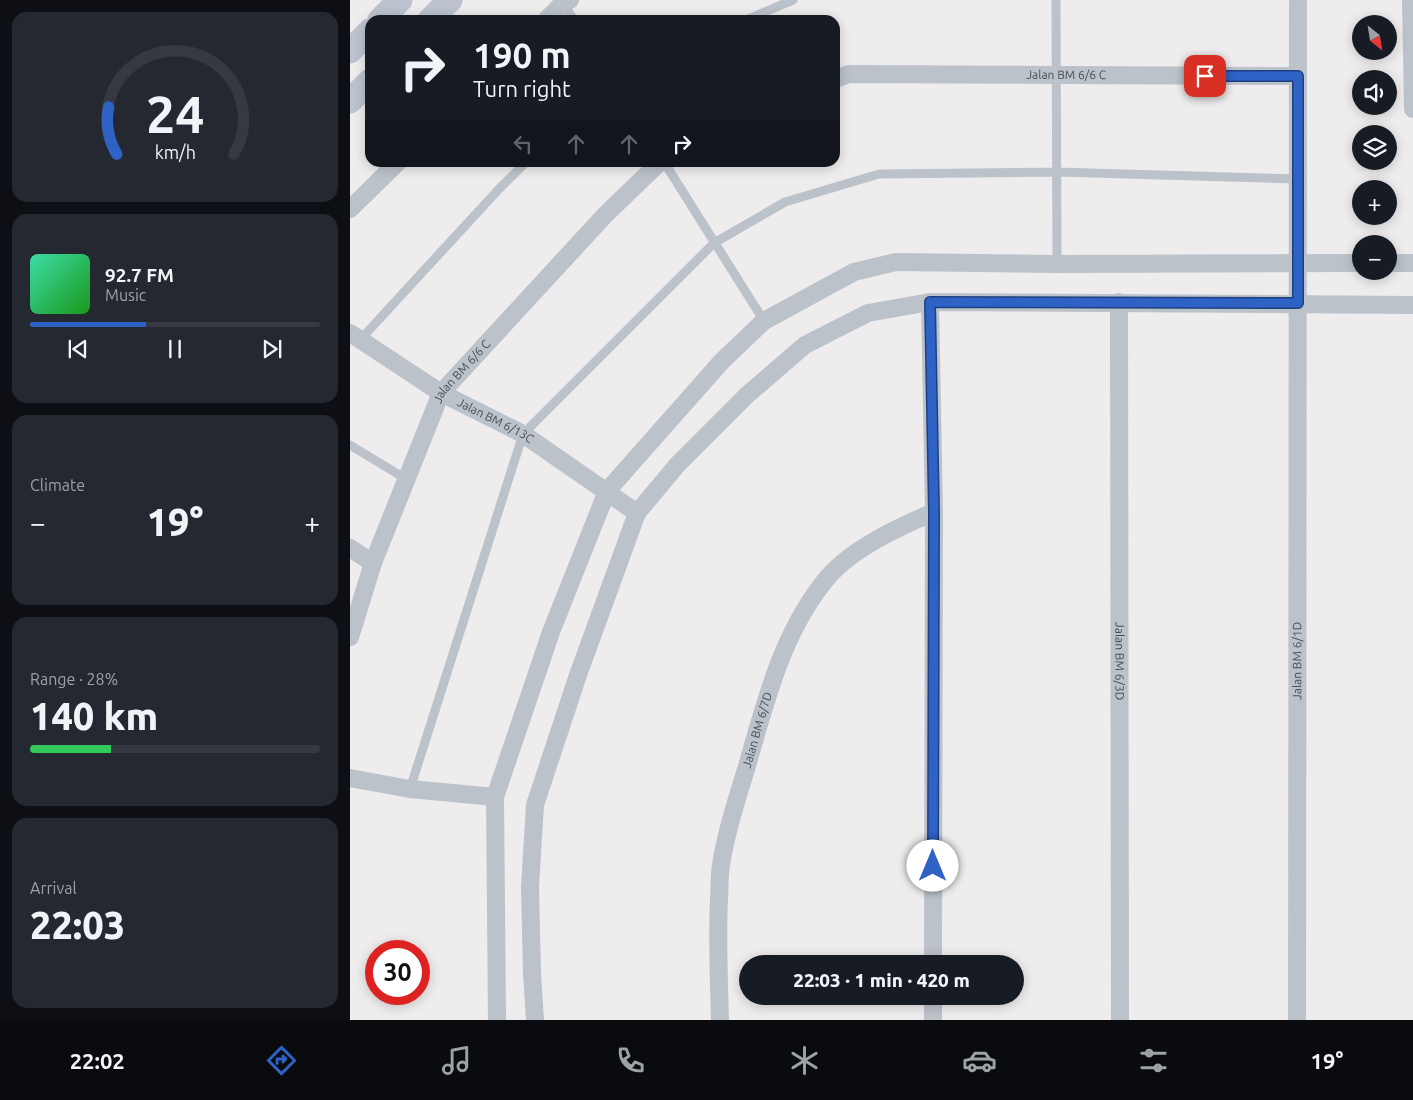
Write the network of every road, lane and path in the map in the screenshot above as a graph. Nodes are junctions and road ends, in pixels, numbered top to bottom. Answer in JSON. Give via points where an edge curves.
{"nodes":[{"id":1,"x":400,"y":0,"type":"edge"},
{"id":2,"x":450,"y":0,"type":"edge"},
{"id":3,"x":793,"y":0,"type":"edge"},
{"id":4,"x":1056,"y":0,"type":"edge"},
{"id":5,"x":1298,"y":0,"type":"edge"},
{"id":6,"x":1411,"y":0,"type":"edge"},
{"id":7,"x":567,"y":2,"type":"edge"},
{"id":8,"x":385,"y":15,"type":"edge"},
{"id":9,"x":435,"y":15,"type":"edge"},
{"id":10,"x":552,"y":15,"type":"edge"},
{"id":11,"x":572,"y":15,"type":"edge"},
{"id":12,"x":758,"y":15,"type":"edge"},
{"id":13,"x":365,"y":35,"type":"edge"},
{"id":14,"x":1412,"y":45,"type":"edge"},
{"id":15,"x":350,"y":51,"type":"edge"},
{"id":16,"x":1056,"y":76,"type":"junction"},
{"id":17,"x":1298,"y":76,"type":"junction"},
{"id":18,"x":840,"y":77,"type":"edge"},
{"id":19,"x":365,"y":86,"type":"edge"},
{"id":20,"x":350,"y":101,"type":"edge"},
{"id":21,"x":1413,"y":109,"type":"edge"},
{"id":22,"x":393,"y":167,"type":"edge"},
{"id":23,"x":521,"y":167,"type":"edge"},
{"id":24,"x":657,"y":167,"type":"edge"},
{"id":25,"x":665,"y":167,"type":"edge"},
{"id":26,"x":1057,"y":172,"type":"junction"},
{"id":27,"x":1298,"y":179,"type":"junction"},
{"id":28,"x":350,"y":209,"type":"edge"},
{"id":29,"x":714,"y":243,"type":"junction"},
{"id":30,"x":1298,"y":262,"type":"junction"},
{"id":31,"x":1352,"y":263,"type":"edge"},
{"id":32,"x":1397,"y":263,"type":"edge"},
{"id":33,"x":1413,"y":263,"type":"edge"},
{"id":34,"x":1057,"y":264,"type":"junction"},
{"id":35,"x":930,"y":302,"type":"junction"},
{"id":36,"x":1119,"y":302,"type":"junction"},
{"id":37,"x":1298,"y":303,"type":"junction"},
{"id":38,"x":1413,"y":305,"type":"edge"},
{"id":39,"x":764,"y":322,"type":"junction"},
{"id":40,"x":355,"y":336,"type":"edge"},
{"id":41,"x":441,"y":393,"type":"junction"},
{"id":42,"x":523,"y":434,"type":"junction"},
{"id":43,"x":350,"y":445,"type":"edge"},
{"id":44,"x":406,"y":479,"type":"junction"},
{"id":45,"x":607,"y":491,"type":"junction"},
{"id":46,"x":934,"y":512,"type":"junction"},
{"id":47,"x":637,"y":513,"type":"junction"},
{"id":48,"x":350,"y":548,"type":"edge"},
{"id":49,"x":374,"y":563,"type":"junction"},
{"id":50,"x":350,"y":637,"type":"edge"},
{"id":51,"x":350,"y":778,"type":"edge"},
{"id":52,"x":410,"y":789,"type":"junction"},
{"id":53,"x":495,"y":797,"type":"junction"},
{"id":54,"x":933,"y":955,"type":"edge"},
{"id":55,"x":933,"y":1005,"type":"edge"},
{"id":56,"x":498,"y":1020,"type":"edge"},
{"id":57,"x":535,"y":1020,"type":"edge"},
{"id":58,"x":720,"y":1020,"type":"edge"},
{"id":59,"x":933,"y":1020,"type":"edge"},
{"id":60,"x":1120,"y":1020,"type":"edge"},
{"id":61,"x":1297,"y":1020,"type":"edge"}],
"edges":[{"from":1,"to":8,"type":"main road"},
{"from":2,"to":9,"type":"main road"},
{"from":3,"to":12,"type":"lane"},
{"from":4,"to":16,"type":"lane"},
{"from":5,"to":17,"type":"street","name":"Jalan BM 6/1D"},
{"from":6,"to":14,"type":"street"},
{"from":7,"to":10,"type":"street"},
{"from":7,"to":11,"type":"lane"},
{"from":13,"to":15,"type":"main road"},
{"from":14,"to":21,"type":"street"},
{"from":16,"to":17,"type":"street","name":"Jalan BM 6/6 C"},
{"from":16,"to":18,"type":"street","name":"Jalan BM 6/6 C","via":[[849,74]]},
{"from":16,"to":26,"type":"lane"},
{"from":17,"to":27,"type":"street","name":"Jalan BM 6/1D"},
{"from":19,"to":20,"type":"main road"},
{"from":22,"to":28,"type":"street"},
{"from":23,"to":40,"type":"lane"},
{"from":24,"to":41,"type":"street","name":"Jalan BM 6/6 C","via":[[606,215]]},
{"from":25,"to":29,"type":"lane"},
{"from":26,"to":27,"type":"lane"},
{"from":26,"to":29,"type":"lane","via":[[879,174],[784,202]]},
{"from":26,"to":34,"type":"lane"},
{"from":27,"to":30,"type":"street","name":"Jalan BM 6/1D"},
{"from":29,"to":39,"type":"lane"},
{"from":29,"to":42,"type":"lane"},
{"from":30,"to":31,"type":"street"},
{"from":30,"to":34,"type":"street"},
{"from":30,"to":37,"type":"street","name":"Jalan BM 6/1D"},
{"from":32,"to":33,"type":"street"},
{"from":34,"to":39,"type":"street","via":[[896,262],[854,272]]},
{"from":35,"to":36,"type":"street"},
{"from":35,"to":46,"type":"street"},
{"from":35,"to":47,"type":"street","via":[[868,313],[805,346],[747,395],[678,464]]},
{"from":36,"to":37,"type":"street"},
{"from":36,"to":60,"type":"street","name":"Jalan BM 6/3D"},
{"from":37,"to":38,"type":"street"},
{"from":37,"to":61,"type":"street","name":"Jalan BM 6/1D"},
{"from":39,"to":45,"type":"street","via":[[722,361]]},
{"from":40,"to":41,"type":"street","name":"Jalan BM 6/13C"},
{"from":41,"to":42,"type":"street","name":"Jalan BM 6/13C"},
{"from":41,"to":44,"type":"street","name":"Jalan BM 6/6 C"},
{"from":42,"to":45,"type":"street","name":"Jalan BM 6/13C"},
{"from":42,"to":52,"type":"lane"},
{"from":43,"to":44,"type":"lane"},
{"from":44,"to":49,"type":"street","name":"Jalan BM 6/6 C"},
{"from":45,"to":47,"type":"street","name":"Jalan BM 6/13C"},
{"from":45,"to":53,"type":"street","via":[[551,632]]},
{"from":46,"to":54,"type":"street"},
{"from":46,"to":58,"type":"street","name":"Jalan BM 6/7D","via":[[860,549],[830,575],[805,607],[783,652],[738,795],[721,866],[718,922]]},
{"from":47,"to":57,"type":"street","via":[[535,805],[530,887]]},
{"from":48,"to":49,"type":"street"},
{"from":49,"to":50,"type":"street","name":"Jalan BM 6/6 C"},
{"from":51,"to":52,"type":"street"},
{"from":52,"to":53,"type":"street"},
{"from":53,"to":56,"type":"street"},
{"from":55,"to":59,"type":"street"}]}
